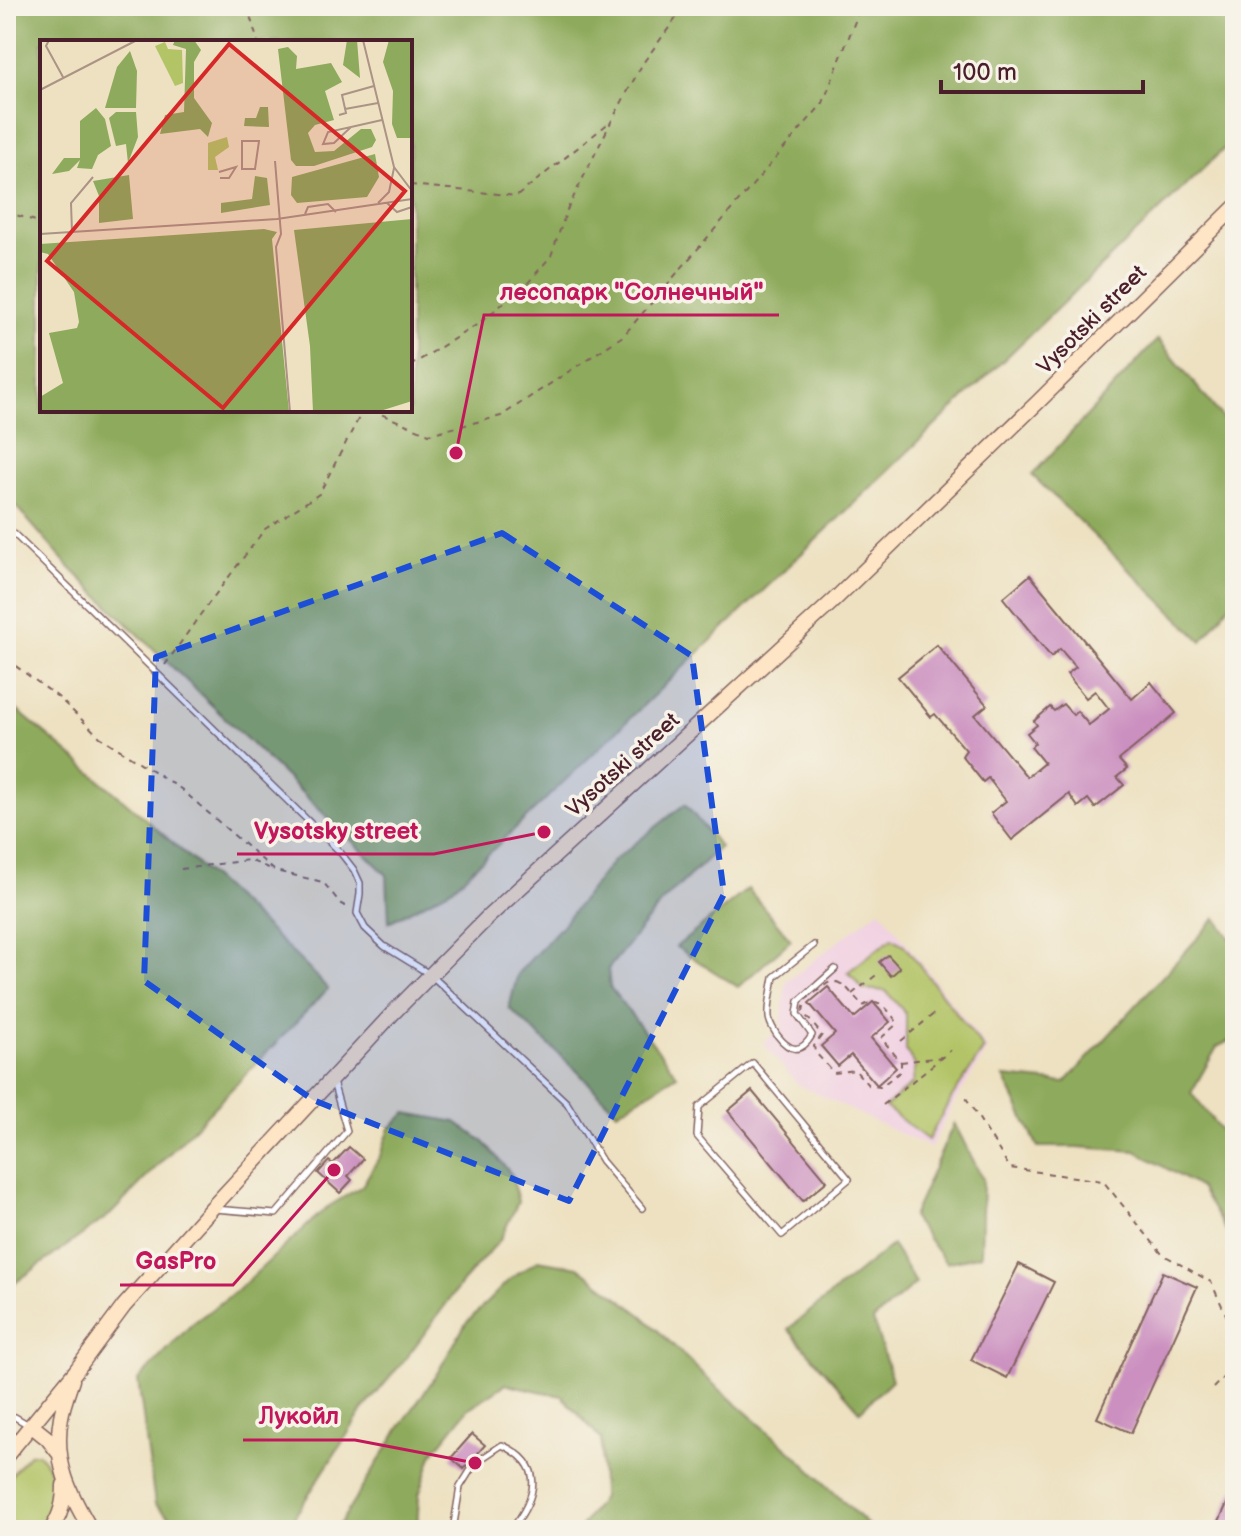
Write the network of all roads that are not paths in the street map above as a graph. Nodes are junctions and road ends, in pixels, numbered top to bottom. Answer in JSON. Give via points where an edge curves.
{"nodes":[{"id":1,"x":1235,"y":207,"type":"edge"},
{"id":2,"x":6,"y":526,"type":"edge"},
{"id":3,"x":814,"y":945,"type":"dead end"},
{"id":4,"x":835,"y":969,"type":"dead end"},
{"id":5,"x":431,"y":975,"type":"junction"},
{"id":6,"x":332,"y":1077,"type":"junction"},
{"id":7,"x":711,"y":1153,"type":"joint"},
{"id":8,"x":642,"y":1208,"type":"dead end"},
{"id":9,"x":211,"y":1209,"type":"junction"},
{"id":10,"x":75,"y":1372,"type":"junction"},
{"id":11,"x":6,"y":1415,"type":"edge"},
{"id":12,"x":32,"y":1426,"type":"junction"},
{"id":13,"x":58,"y":1452,"type":"junction"},
{"id":14,"x":6,"y":1456,"type":"edge"},
{"id":15,"x":64,"y":1476,"type":"junction"},
{"id":16,"x":51,"y":1530,"type":"edge"},
{"id":17,"x":91,"y":1530,"type":"edge"},
{"id":18,"x":453,"y":1530,"type":"edge"},
{"id":19,"x":511,"y":1530,"type":"edge"}],
"edges":[{"from":1,"to":5,"type":"main road","name":"Vysotski street","via":[[832,602]]},
{"from":2,"to":5,"type":"lane","via":[[340,852],[360,883],[357,913],[365,928]]},
{"from":3,"to":4,"type":"lane","via":[[774,977],[768,1020],[786,1046],[797,1049],[811,1038],[797,1014],[799,1001]]},
{"from":5,"to":6,"type":"main road","name":"Vysotski street"},
{"from":5,"to":8,"type":"lane","via":[[567,1103],[602,1161]]},
{"from":6,"to":9,"type":"main road","name":"Vysotski street"},
{"from":6,"to":9,"type":"lane","via":[[347,1131],[276,1214]]},
{"from":7,"to":7,"type":"lane","via":[[782,1235],[849,1179],[753,1063],[699,1107],[697,1136]]},
{"from":9,"to":10,"type":"main road","name":"Vysotski street","via":[[124,1306]]},
{"from":10,"to":12,"type":"main road","name":"Vysotski street"},
{"from":10,"to":13,"type":"main road","via":[[61,1416]]},
{"from":11,"to":12,"type":"lane"},
{"from":12,"to":13,"type":"main road"},
{"from":12,"to":14,"type":"main road","name":"Vysotski street"},
{"from":13,"to":15,"type":"main road"},
{"from":15,"to":16,"type":"main road","via":[[64,1499]]},
{"from":15,"to":17,"type":"main road"},
{"from":18,"to":19,"type":"lane","via":[[460,1487],[475,1463],[502,1445],[518,1452],[530,1468],[534,1488],[525,1513]]}]}
